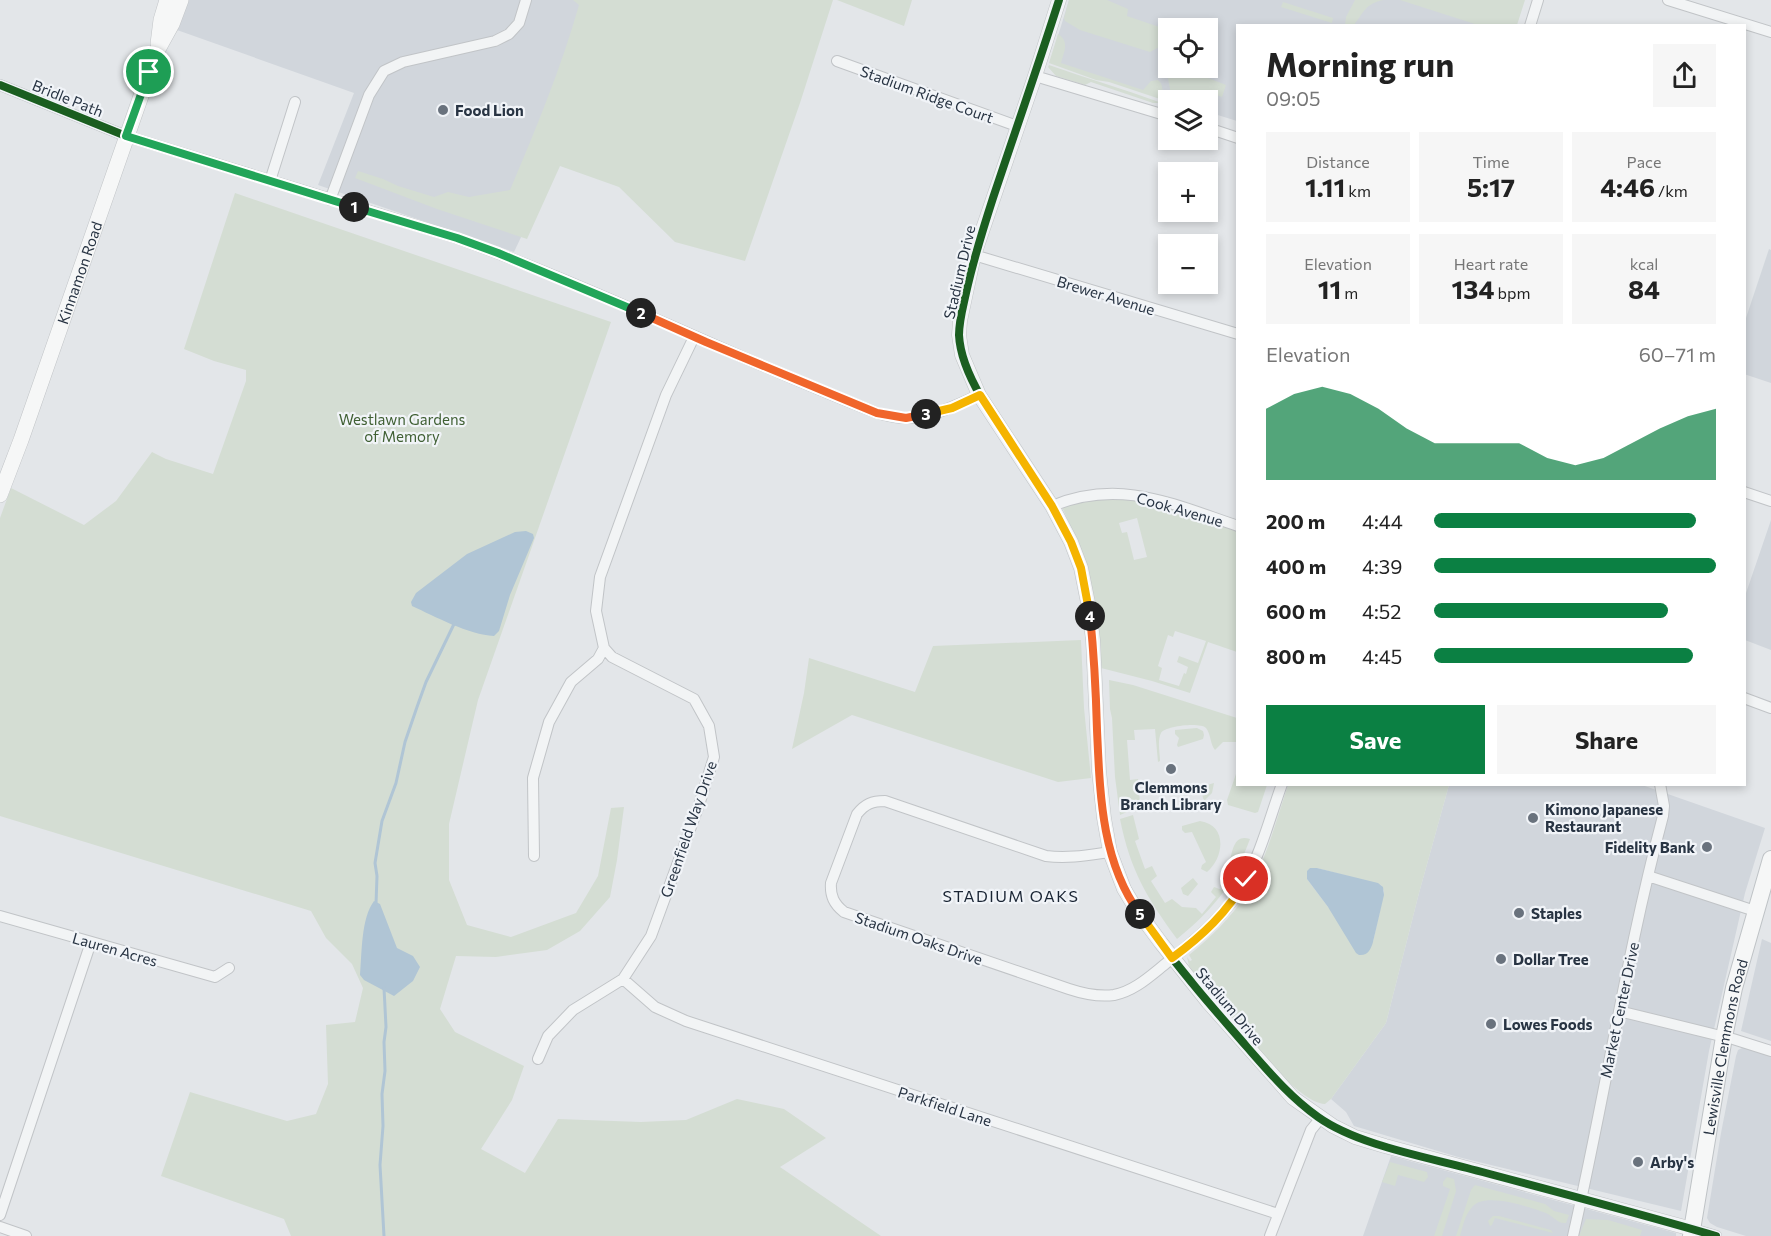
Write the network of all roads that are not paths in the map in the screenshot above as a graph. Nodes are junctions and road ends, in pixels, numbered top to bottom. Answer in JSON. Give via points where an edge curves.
{"nodes":[{"id":1,"x":168,"y":0,"type":"edge"},
{"id":2,"x":181,"y":0,"type":"edge"},
{"id":3,"x":526,"y":0,"type":"edge"},
{"id":4,"x":1059,"y":0,"type":"edge"},
{"id":5,"x":1538,"y":0,"type":"edge"},
{"id":6,"x":1668,"y":0,"type":"edge"},
{"id":7,"x":1531,"y":24,"type":"edge"},
{"id":8,"x":1743,"y":24,"type":"edge"},
{"id":9,"x":1746,"y":25,"type":"edge"},
{"id":10,"x":1771,"y":33,"type":"edge"},
{"id":11,"x":156,"y":53,"type":"junction"},
{"id":12,"x":837,"y":62,"type":"dead end"},
{"id":13,"x":1035,"y":76,"type":"junction"},
{"id":14,"x":0,"y":85,"type":"edge"},
{"id":15,"x":295,"y":102,"type":"dead end"},
{"id":16,"x":1158,"y":113,"type":"edge"},
{"id":17,"x":1017,"y":126,"type":"junction"},
{"id":18,"x":1218,"y":131,"type":"edge"},
{"id":19,"x":126,"y":136,"type":"junction"},
{"id":20,"x":1236,"y":137,"type":"edge"},
{"id":21,"x":270,"y":181,"type":"junction"},
{"id":22,"x":330,"y":200,"type":"junction"},
{"id":23,"x":974,"y":255,"type":"junction"},
{"id":24,"x":1236,"y":333,"type":"edge"},
{"id":25,"x":694,"y":337,"type":"junction"},
{"id":26,"x":980,"y":395,"type":"junction"},
{"id":27,"x":1746,"y":493,"type":"edge"},
{"id":28,"x":0,"y":495,"type":"edge"},
{"id":29,"x":1771,"y":501,"type":"edge"},
{"id":30,"x":1052,"y":506,"type":"junction"},
{"id":31,"x":1236,"y":525,"type":"edge"},
{"id":32,"x":604,"y":648,"type":"junction"},
{"id":33,"x":1746,"y":699,"type":"edge"},
{"id":34,"x":1771,"y":708,"type":"edge"},
{"id":35,"x":1281,"y":786,"type":"edge"},
{"id":36,"x":1660,"y":786,"type":"edge"},
{"id":37,"x":1110,"y":852,"type":"junction"},
{"id":38,"x":534,"y":856,"type":"dead end"},
{"id":39,"x":1771,"y":860,"type":"edge"},
{"id":40,"x":1648,"y":876,"type":"junction"},
{"id":41,"x":1755,"y":911,"type":"junction"},
{"id":42,"x":0,"y":916,"type":"edge"},
{"id":43,"x":91,"y":942,"type":"junction"},
{"id":44,"x":1172,"y":958,"type":"junction"},
{"id":45,"x":229,"y":968,"type":"dead end"},
{"id":46,"x":623,"y":979,"type":"junction"},
{"id":47,"x":1619,"y":1011,"type":"junction"},
{"id":48,"x":1724,"y":1037,"type":"junction"},
{"id":49,"x":1771,"y":1052,"type":"edge"},
{"id":50,"x":538,"y":1059,"type":"dead end"},
{"id":51,"x":1320,"y":1119,"type":"junction"},
{"id":52,"x":1581,"y":1200,"type":"junction"},
{"id":53,"x":1278,"y":1214,"type":"junction"},
{"id":54,"x":0,"y":1215,"type":"edge"},
{"id":55,"x":0,"y":1227,"type":"edge"},
{"id":56,"x":1691,"y":1232,"type":"edge"},
{"id":57,"x":26,"y":1236,"type":"edge"},
{"id":58,"x":1270,"y":1236,"type":"edge"},
{"id":59,"x":1573,"y":1236,"type":"edge"},
{"id":60,"x":1716,"y":1236,"type":"edge"}],
"edges":[{"from":1,"to":11,"type":"main road","name":"Kinnamon Road"},
{"from":2,"to":11,"type":"main road","name":"Kinnamon Road"},
{"from":3,"to":22,"type":"street","via":[[519,23],[495,41],[403,62],[384,71],[369,95]]},
{"from":4,"to":13,"type":"street","name":"Stadium Drive"},
{"from":5,"to":7,"type":"street"},
{"from":6,"to":8,"type":"street"},
{"from":9,"to":10,"type":"street"},
{"from":11,"to":19,"type":"main road","name":"Kinnamon Road"},
{"from":12,"to":17,"type":"street","name":"Stadium Ridge Court"},
{"from":13,"to":16,"type":"street"},
{"from":13,"to":17,"type":"street","name":"Stadium Drive"},
{"from":14,"to":19,"type":"street","name":"Bridle Path"},
{"from":15,"to":21,"type":"street"},
{"from":17,"to":23,"type":"street","name":"Stadium Drive"},
{"from":18,"to":20,"type":"street"},
{"from":19,"to":21,"type":"street","name":"Bridle Path"},
{"from":19,"to":28,"type":"main road","name":"Kinnamon Road"},
{"from":21,"to":22,"type":"street","name":"Bridle Path"},
{"from":22,"to":25,"type":"street","name":"Bridle Path","via":[[498,253]]},
{"from":23,"to":24,"type":"street","name":"Brewer Avenue"},
{"from":23,"to":26,"type":"street","name":"Stadium Drive","via":[[959,335],[962,356]]},
{"from":25,"to":26,"type":"street","name":"Bridle Path","via":[[892,417],[938,412]]},
{"from":25,"to":32,"type":"street","via":[[666,395],[600,577],[596,611]]},
{"from":26,"to":30,"type":"street","name":"Stadium Drive"},
{"from":27,"to":29,"type":"street"},
{"from":30,"to":31,"type":"street","name":"Cook Avenue","via":[[1082,496],[1133,494]]},
{"from":30,"to":37,"type":"street","name":"Stadium Drive","via":[[1077,556],[1089,608],[1099,771]]},
{"from":32,"to":38,"type":"street","via":[[598,659],[571,682],[549,722],[532,778]]},
{"from":32,"to":46,"type":"street","name":"Greenfield Way Drive","via":[[612,657],[694,699],[709,726],[714,757],[651,936]]},
{"from":33,"to":34,"type":"street"},
{"from":35,"to":44,"type":"street","via":[[1255,861],[1236,897],[1209,928]]},
{"from":36,"to":40,"type":"street","name":"Market Center Drive","via":[[1663,816]]},
{"from":37,"to":44,"type":"street","name":"Stadium Drive","via":[[1124,889]]},
{"from":37,"to":44,"type":"street","name":"Stadium Oaks Drive","via":[[1046,856],[877,801],[857,814],[831,883],[832,899],[844,912],[1087,995],[1127,991]]},
{"from":39,"to":41,"type":"main road","name":"Lewisville Clemmons Road"},
{"from":40,"to":41,"type":"street"},
{"from":40,"to":47,"type":"street","name":"Market Center Drive"},
{"from":41,"to":48,"type":"main road","name":"Lewisville Clemmons Road"},
{"from":42,"to":43,"type":"street","name":"Lauren Acres"},
{"from":43,"to":45,"type":"street","name":"Lauren Acres","via":[[215,977]]},
{"from":43,"to":54,"type":"street"},
{"from":44,"to":51,"type":"street","name":"Stadium Drive","via":[[1278,1082]]},
{"from":46,"to":50,"type":"street","name":"Greenfield Way Drive","via":[[573,1010],[548,1036]]},
{"from":46,"to":53,"type":"street","name":"Parkfield Lane","via":[[655,1007],[686,1021]]},
{"from":47,"to":48,"type":"street"},
{"from":47,"to":52,"type":"street","name":"Market Center Drive"},
{"from":48,"to":49,"type":"street"},
{"from":48,"to":56,"type":"main road","name":"Lewisville Clemmons Road"},
{"from":51,"to":52,"type":"street","name":"Stadium Drive","via":[[1355,1137]]},
{"from":51,"to":53,"type":"street","via":[[1311,1130]]},
{"from":52,"to":56,"type":"street","name":"Stadium Drive"},
{"from":52,"to":59,"type":"street","name":"Market Center Drive"},
{"from":53,"to":58,"type":"street"},
{"from":55,"to":57,"type":"street"},
{"from":56,"to":60,"type":"street","name":"Stadium Drive"}]}
